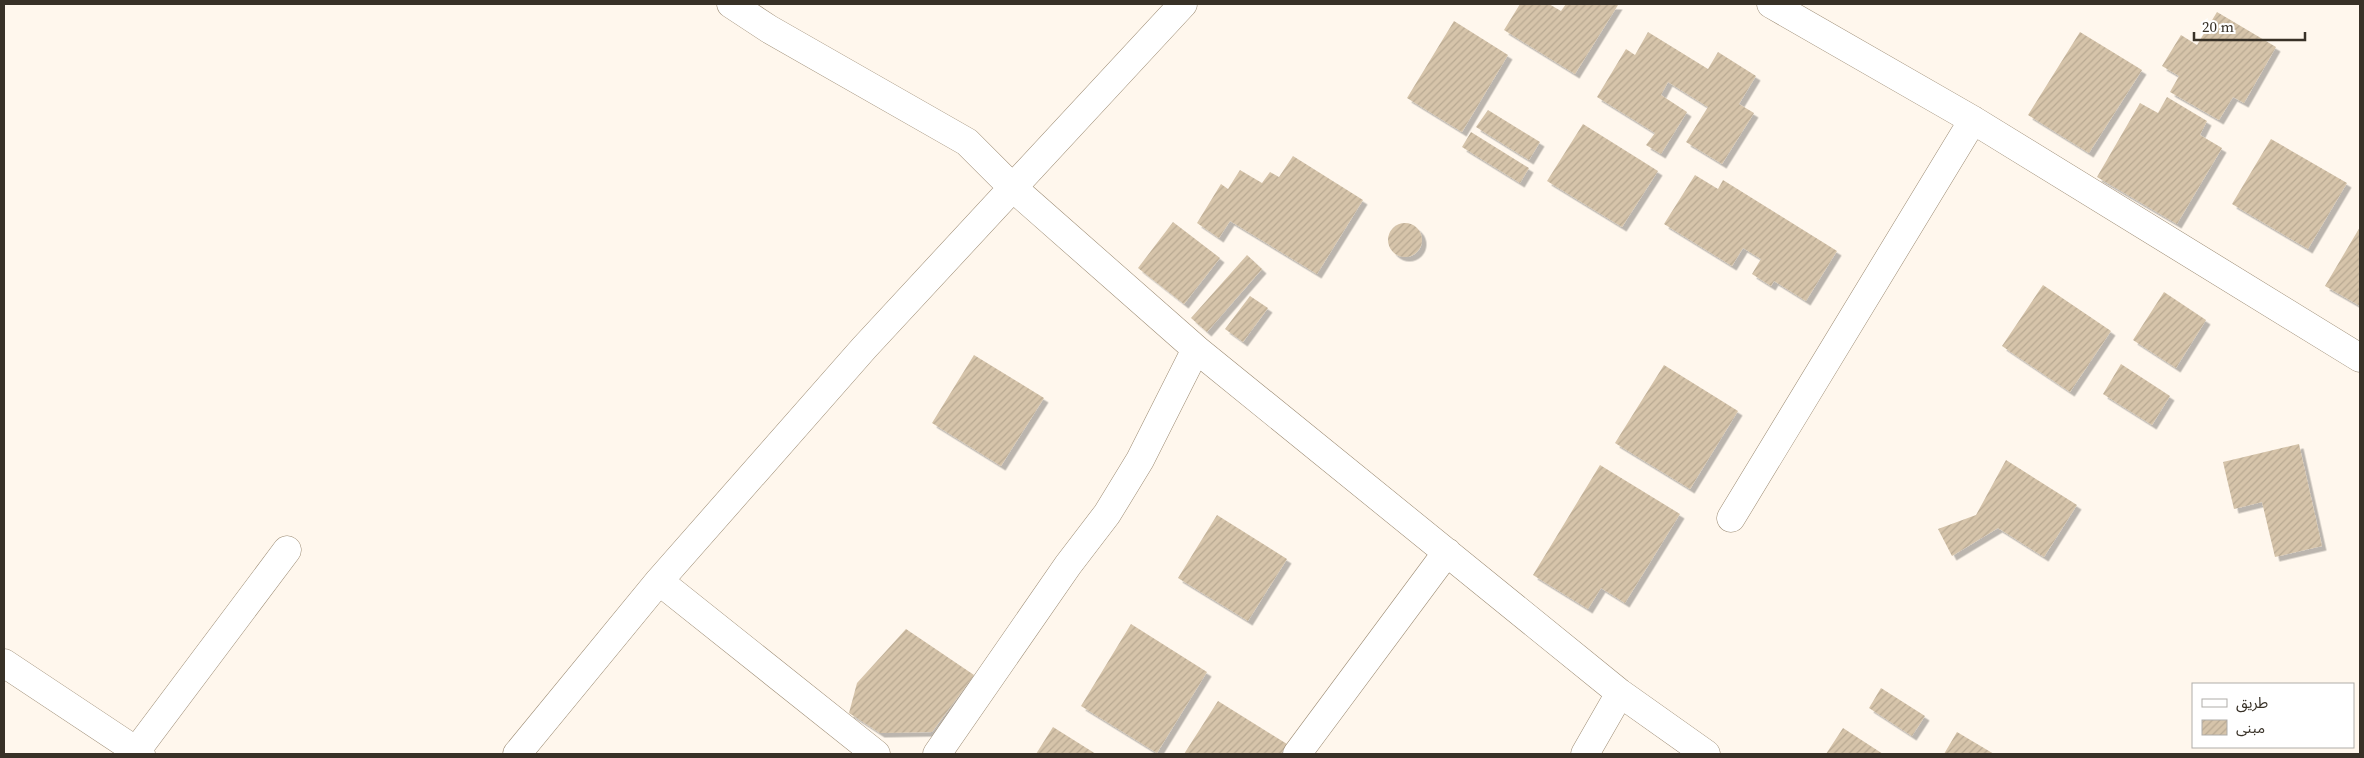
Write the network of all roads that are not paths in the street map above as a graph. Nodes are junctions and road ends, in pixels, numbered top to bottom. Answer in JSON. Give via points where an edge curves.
{"nodes":[{"id":1,"x":730,"y":4,"type":"edge"},
{"id":2,"x":1183,"y":4,"type":"edge"},
{"id":3,"x":1772,"y":4,"type":"edge"},
{"id":4,"x":1972,"y":120,"type":"junction"},
{"id":5,"x":1012,"y":187,"type":"junction"},
{"id":6,"x":1196,"y":349,"type":"junction"},
{"id":7,"x":2360,"y":358,"type":"edge"},
{"id":8,"x":1731,"y":518,"type":"dead end"},
{"id":9,"x":287,"y":550,"type":"dead end"},
{"id":10,"x":1447,"y":552,"type":"junction"},
{"id":11,"x":659,"y":581,"type":"junction"},
{"id":12,"x":4,"y":663,"type":"edge"},
{"id":13,"x":1620,"y":693,"type":"junction"},
{"id":14,"x":137,"y":753,"type":"edge"},
{"id":15,"x":517,"y":754,"type":"edge"},
{"id":16,"x":876,"y":754,"type":"edge"},
{"id":17,"x":937,"y":754,"type":"edge"},
{"id":18,"x":1297,"y":754,"type":"edge"},
{"id":19,"x":1585,"y":754,"type":"edge"},
{"id":20,"x":1706,"y":754,"type":"edge"}],
"edges":[{"from":1,"to":5,"type":"street","via":[[967,142]]},
{"from":2,"to":5,"type":"street"},
{"from":3,"to":4,"type":"street"},
{"from":4,"to":7,"type":"street"},
{"from":4,"to":8,"type":"street"},
{"from":5,"to":6,"type":"street"},
{"from":5,"to":11,"type":"street","via":[[864,348]]},
{"from":6,"to":10,"type":"street"},
{"from":6,"to":17,"type":"street","via":[[1140,460],[1107,514]]},
{"from":9,"to":14,"type":"street"},
{"from":10,"to":13,"type":"street"},
{"from":10,"to":18,"type":"street"},
{"from":11,"to":15,"type":"street"},
{"from":11,"to":16,"type":"street"},
{"from":12,"to":14,"type":"street"},
{"from":13,"to":19,"type":"street"},
{"from":13,"to":20,"type":"street"}]}
